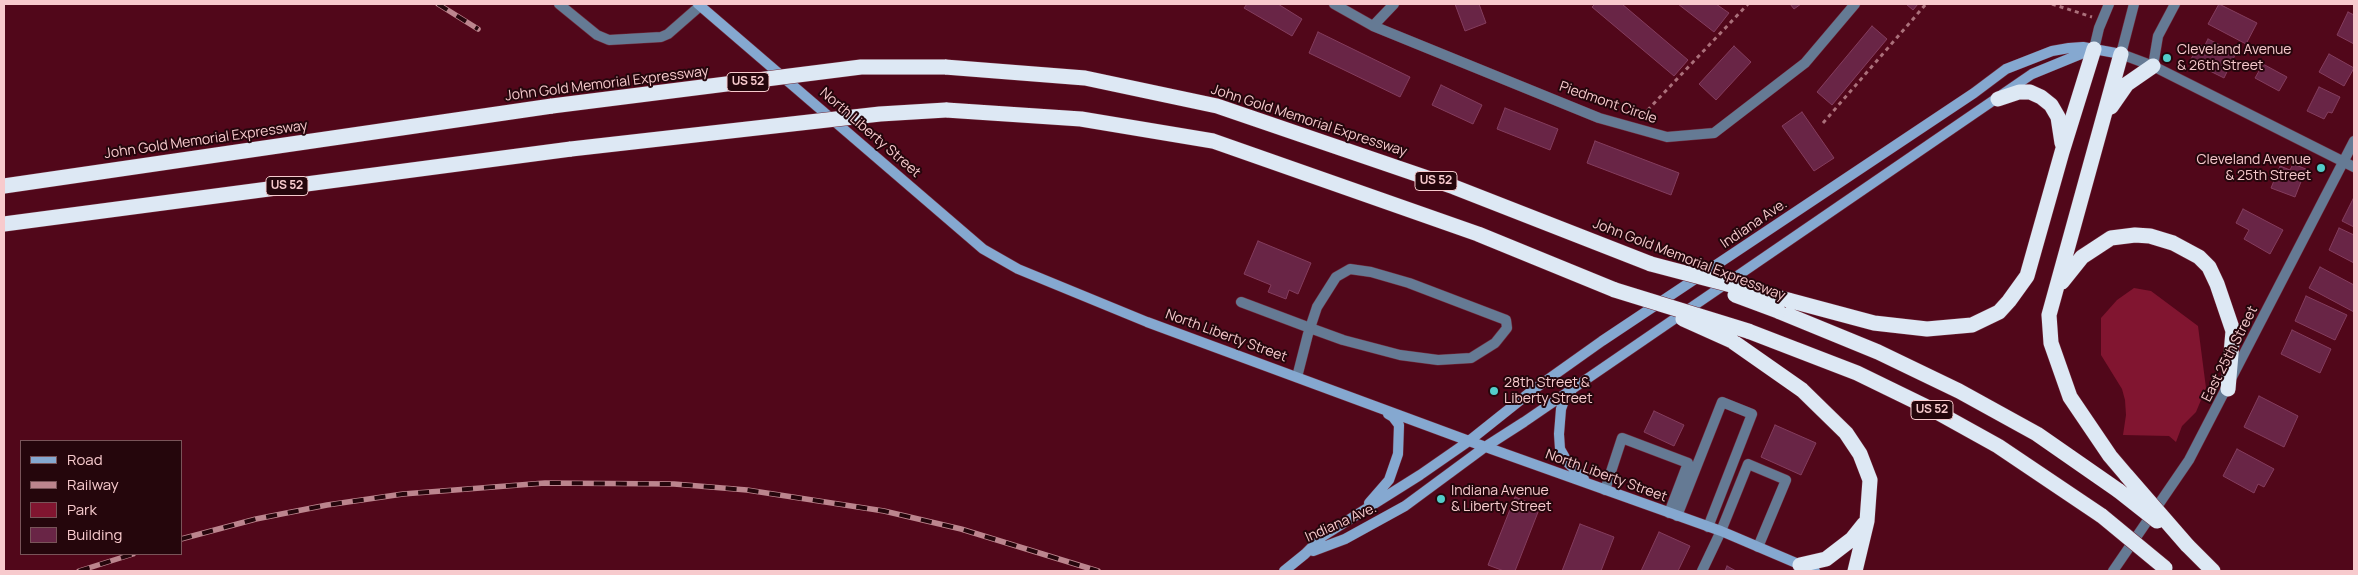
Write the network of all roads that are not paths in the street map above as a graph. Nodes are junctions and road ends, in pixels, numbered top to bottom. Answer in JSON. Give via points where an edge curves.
{"nodes":[{"id":1,"x":559,"y":4,"type":"edge"},
{"id":2,"x":1334,"y":4,"type":"edge"},
{"id":3,"x":1394,"y":4,"type":"edge"},
{"id":4,"x":1855,"y":4,"type":"edge"},
{"id":5,"x":2108,"y":4,"type":"edge"},
{"id":6,"x":2134,"y":4,"type":"edge"},
{"id":7,"x":2175,"y":4,"type":"edge"},
{"id":8,"x":699,"y":5,"type":"edge"},
{"id":9,"x":1373,"y":26,"type":"junction"},
{"id":10,"x":2094,"y":49,"type":"junction"},
{"id":11,"x":2121,"y":54,"type":"junction"},
{"id":12,"x":2153,"y":66,"type":"junction"},
{"id":13,"x":1998,"y":99,"type":"junction"},
{"id":14,"x":2101,"y":129,"type":"junction"},
{"id":15,"x":2354,"y":141,"type":"edge"},
{"id":16,"x":2062,"y":152,"type":"junction"},
{"id":17,"x":2344,"y":162,"type":"junction"},
{"id":18,"x":2354,"y":167,"type":"edge"},
{"id":19,"x":4,"y":186,"type":"edge"},
{"id":20,"x":4,"y":224,"type":"edge"},
{"id":21,"x":2057,"y":289,"type":"junction"},
{"id":22,"x":1615,"y":290,"type":"junction"},
{"id":23,"x":1240,"y":302,"type":"dead end"},
{"id":24,"x":1783,"y":305,"type":"junction"},
{"id":25,"x":1310,"y":328,"type":"junction"},
{"id":26,"x":1297,"y":377,"type":"junction"},
{"id":27,"x":1584,"y":380,"type":"junction"},
{"id":28,"x":2228,"y":389,"type":"junction"},
{"id":29,"x":1367,"y":403,"type":"junction"},
{"id":30,"x":1469,"y":441,"type":"junction"},
{"id":31,"x":1484,"y":447,"type":"junction"},
{"id":32,"x":1593,"y":485,"type":"junction"},
{"id":33,"x":1605,"y":490,"type":"junction"},
{"id":34,"x":1358,"y":513,"type":"junction"},
{"id":35,"x":1673,"y":514,"type":"junction"},
{"id":36,"x":1867,"y":521,"type":"junction"},
{"id":37,"x":1708,"y":527,"type":"junction"},
{"id":38,"x":1721,"y":531,"type":"junction"},
{"id":39,"x":2187,"y":546,"type":"junction"},
{"id":40,"x":1758,"y":547,"type":"junction"},
{"id":41,"x":1305,"y":554,"type":"junction"},
{"id":42,"x":1800,"y":565,"type":"junction"},
{"id":43,"x":2167,"y":570,"type":"edge"},
{"id":44,"x":1284,"y":571,"type":"edge"},
{"id":45,"x":1702,"y":571,"type":"edge"},
{"id":46,"x":1816,"y":571,"type":"edge"},
{"id":47,"x":1855,"y":571,"type":"edge"},
{"id":48,"x":2113,"y":571,"type":"edge"},
{"id":49,"x":2213,"y":571,"type":"edge"}],
"edges":[{"from":1,"to":8,"type":"street","via":[[597,35],[609,40],[661,37]]},
{"from":2,"to":9,"type":"street","name":"Piedmont Circle"},
{"from":3,"to":9,"type":"street"},
{"from":4,"to":9,"type":"street","name":"Piedmont Circle","via":[[1805,63],[1714,133],[1667,137],[1599,118]]},
{"from":5,"to":10,"type":"street"},
{"from":6,"to":11,"type":"street"},
{"from":7,"to":12,"type":"street","via":[[2158,36]]},
{"from":8,"to":26,"type":"main road","name":"North Liberty Street","via":[[983,249],[1018,269],[1096,302]]},
{"from":10,"to":11,"type":"main road","name":"Indiana Ave."},
{"from":10,"to":13,"type":"main road","name":"Indiana Ave.","via":[[2032,74]]},
{"from":10,"to":16,"type":"highway"},
{"from":10,"to":30,"type":"main road","name":"Indiana Ave.","via":[[2052,51],[2006,69],[1602,341],[1526,395]]},
{"from":11,"to":12,"type":"street"},
{"from":11,"to":14,"type":"highway"},
{"from":12,"to":14,"type":"highway","via":[[2127,84],[2113,102]]},
{"from":12,"to":17,"type":"street"},
{"from":13,"to":16,"type":"highway","via":[[2010,93],[2030,92],[2051,105],[2062,133]]},
{"from":13,"to":27,"type":"main road","name":"Indiana Ave."},
{"from":14,"to":21,"type":"highway"},
{"from":15,"to":17,"type":"street","name":"East 25th Street"},
{"from":16,"to":24,"type":"highway","via":[[2027,276],[2010,301],[1986,320],[1949,329],[1927,329],[1874,323]]},
{"from":17,"to":18,"type":"street"},
{"from":17,"to":28,"type":"street","name":"East 25th Street"},
{"from":19,"to":24,"type":"highway","name":"John Gold Memorial Expressway","number":"US 52","bridge":true,"via":[[552,106],[861,67],[945,67],[1085,78],[1217,106],[1454,187],[1651,264]]},
{"from":20,"to":22,"type":"highway","number":"US 52","bridge":true,"via":[[571,149],[880,114],[946,110],[1081,119],[1213,141],[1478,234]]},
{"from":21,"to":28,"type":"highway","via":[[2082,257],[2111,238],[2150,236],[2182,248],[2209,267],[2224,299],[2233,331]]},
{"from":21,"to":39,"type":"highway","bridge":true,"via":[[2049,315],[2051,344],[2070,397],[2110,456]]},
{"from":22,"to":36,"type":"highway","bridge":true,"via":[[1732,341],[1802,390],[1846,433],[1860,454],[1870,480]]},
{"from":22,"to":43,"type":"highway","number":"US 52","bridge":true,"via":[[1748,331],[1857,374],[1935,411],[1998,446],[2102,516]]},
{"from":23,"to":25,"type":"street"},
{"from":24,"to":39,"type":"highway","name":"John Gold Memorial Expressway","number":"US 52","bridge":true,"via":[[1959,391],[2037,434],[2119,491]]},
{"from":25,"to":25,"type":"street","via":[[1327,290],[1336,278],[1350,269],[1390,277],[1492,314],[1506,320],[1507,328],[1495,344],[1471,358],[1438,360],[1400,355]]},
{"from":25,"to":26,"type":"street"},
{"from":26,"to":29,"type":"main road","name":"North Liberty Street"},
{"from":27,"to":31,"type":"main road","name":"Indiana Ave."},
{"from":27,"to":32,"type":"main road","via":[[1565,398],[1561,409],[1560,449],[1568,463]]},
{"from":28,"to":48,"type":"street","name":"East 25th Street","via":[[2189,460]]},
{"from":29,"to":30,"type":"main road","name":"North Liberty Street"},
{"from":29,"to":34,"type":"main road","via":[[1394,417],[1399,425],[1398,454],[1389,480]]},
{"from":30,"to":31,"type":"main road","name":"North Liberty Street"},
{"from":30,"to":34,"type":"main road","name":"Indiana Ave.","via":[[1420,476]]},
{"from":31,"to":32,"type":"main road","name":"North Liberty Street"},
{"from":31,"to":41,"type":"main road","name":"Indiana Ave.","via":[[1375,525]]},
{"from":32,"to":33,"type":"main road","name":"North Liberty Street"},
{"from":33,"to":35,"type":"main road","name":"North Liberty Street"},
{"from":33,"to":35,"type":"street","via":[[1622,438],[1688,462]]},
{"from":34,"to":41,"type":"main road","name":"Indiana Ave.","via":[[1323,536]]},
{"from":35,"to":37,"type":"main road","name":"North Liberty Street"},
{"from":35,"to":37,"type":"street","via":[[1722,402],[1752,414]]},
{"from":36,"to":42,"type":"highway","via":[[1852,539],[1826,559]]},
{"from":36,"to":47,"type":"highway"},
{"from":37,"to":38,"type":"main road","name":"North Liberty Street"},
{"from":38,"to":40,"type":"main road","name":"North Liberty Street"},
{"from":38,"to":40,"type":"street","via":[[1748,464],[1786,480]]},
{"from":38,"to":45,"type":"street"},
{"from":39,"to":49,"type":"highway","name":"John Gold Memorial Expressway","number":"US 52"},
{"from":40,"to":42,"type":"main road","name":"North Liberty Street"},
{"from":41,"to":44,"type":"main road"},
{"from":42,"to":46,"type":"main road","name":"North Liberty Street"}]}
